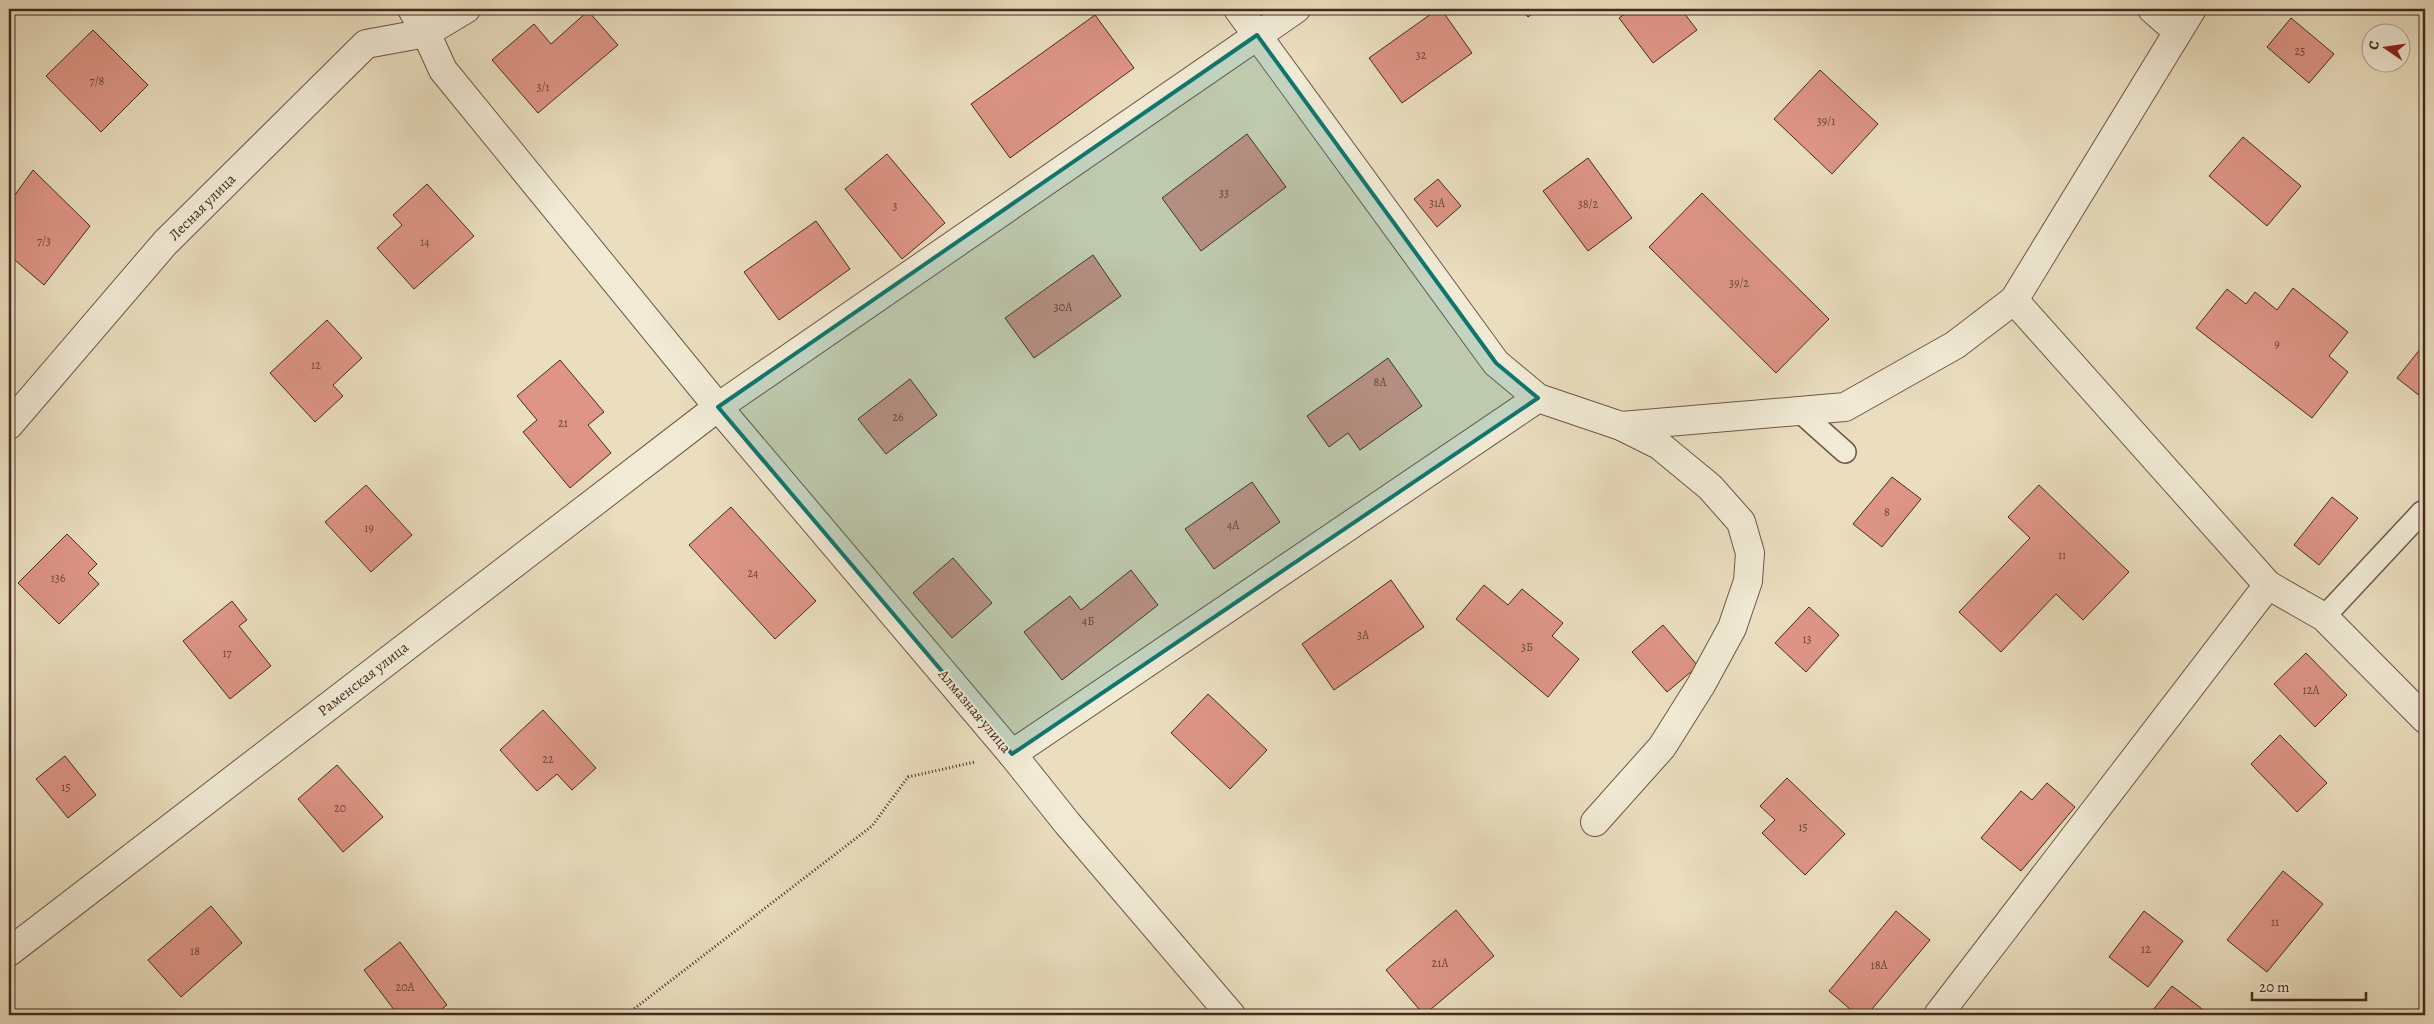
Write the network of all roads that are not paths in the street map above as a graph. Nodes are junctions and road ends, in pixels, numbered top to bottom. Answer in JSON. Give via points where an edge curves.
{"nodes":[{"id":1,"x":412,"y":9,"type":"edge"},
{"id":2,"x":466,"y":9,"type":"edge"},
{"id":3,"x":1238,"y":9,"type":"edge"},
{"id":4,"x":1296,"y":9,"type":"edge"},
{"id":5,"x":2152,"y":9,"type":"edge"},
{"id":6,"x":2192,"y":9,"type":"edge"},
{"id":7,"x":2176,"y":31,"type":"junction"},
{"id":8,"x":426,"y":33,"type":"junction"},
{"id":9,"x":1257,"y":35,"type":"junction"},
{"id":10,"x":2014,"y":300,"type":"junction"},
{"id":11,"x":1538,"y":398,"type":"junction"},
{"id":12,"x":718,"y":407,"type":"junction"},
{"id":13,"x":1799,"y":411,"type":"junction"},
{"id":14,"x":9,"y":426,"type":"edge"},
{"id":15,"x":1621,"y":426,"type":"junction"},
{"id":16,"x":1845,"y":452,"type":"dead end"},
{"id":17,"x":2422,"y":512,"type":"dead end"},
{"id":18,"x":2268,"y":585,"type":"junction"},
{"id":19,"x":2324,"y":617,"type":"junction"},
{"id":20,"x":2425,"y":719,"type":"edge"},
{"id":21,"x":1012,"y":754,"type":"junction"},
{"id":22,"x":1595,"y":822,"type":"dead end"},
{"id":23,"x":9,"y":952,"type":"edge"},
{"id":24,"x":1231,"y":1015,"type":"edge"},
{"id":25,"x":1938,"y":1015,"type":"edge"}],
"edges":[{"from":1,"to":8,"type":"street"},
{"from":2,"to":8,"type":"street"},
{"from":3,"to":9,"type":"street"},
{"from":4,"to":9,"type":"street","name":"Раменская улица"},
{"from":5,"to":7,"type":"street"},
{"from":6,"to":7,"type":"street"},
{"from":7,"to":10,"type":"street"},
{"from":8,"to":12,"type":"street","name":"Алмазная улица","via":[[442,70]]},
{"from":8,"to":14,"type":"street","name":"Лесная улица","via":[[366,44],[166,243]]},
{"from":9,"to":11,"type":"street","via":[[1496,363]]},
{"from":9,"to":12,"type":"street","name":"Раменская улица"},
{"from":10,"to":13,"type":"street","via":[[1955,345],[1845,407]]},
{"from":10,"to":18,"type":"street"},
{"from":11,"to":15,"type":"street"},
{"from":11,"to":21,"type":"street"},
{"from":12,"to":21,"type":"street","name":"Алмазная улица"},
{"from":12,"to":23,"type":"street","name":"Раменская улица"},
{"from":13,"to":15,"type":"street"},
{"from":13,"to":16,"type":"lane"},
{"from":15,"to":22,"type":"street","via":[[1659,446],[1710,487],[1740,522],[1750,553],[1748,581],[1732,628],[1701,686],[1662,747]]},
{"from":17,"to":19,"type":"lane"},
{"from":18,"to":19,"type":"street"},
{"from":18,"to":25,"type":"street"},
{"from":19,"to":20,"type":"street"},
{"from":21,"to":24,"type":"street","name":"Алмазная улица"}]}
